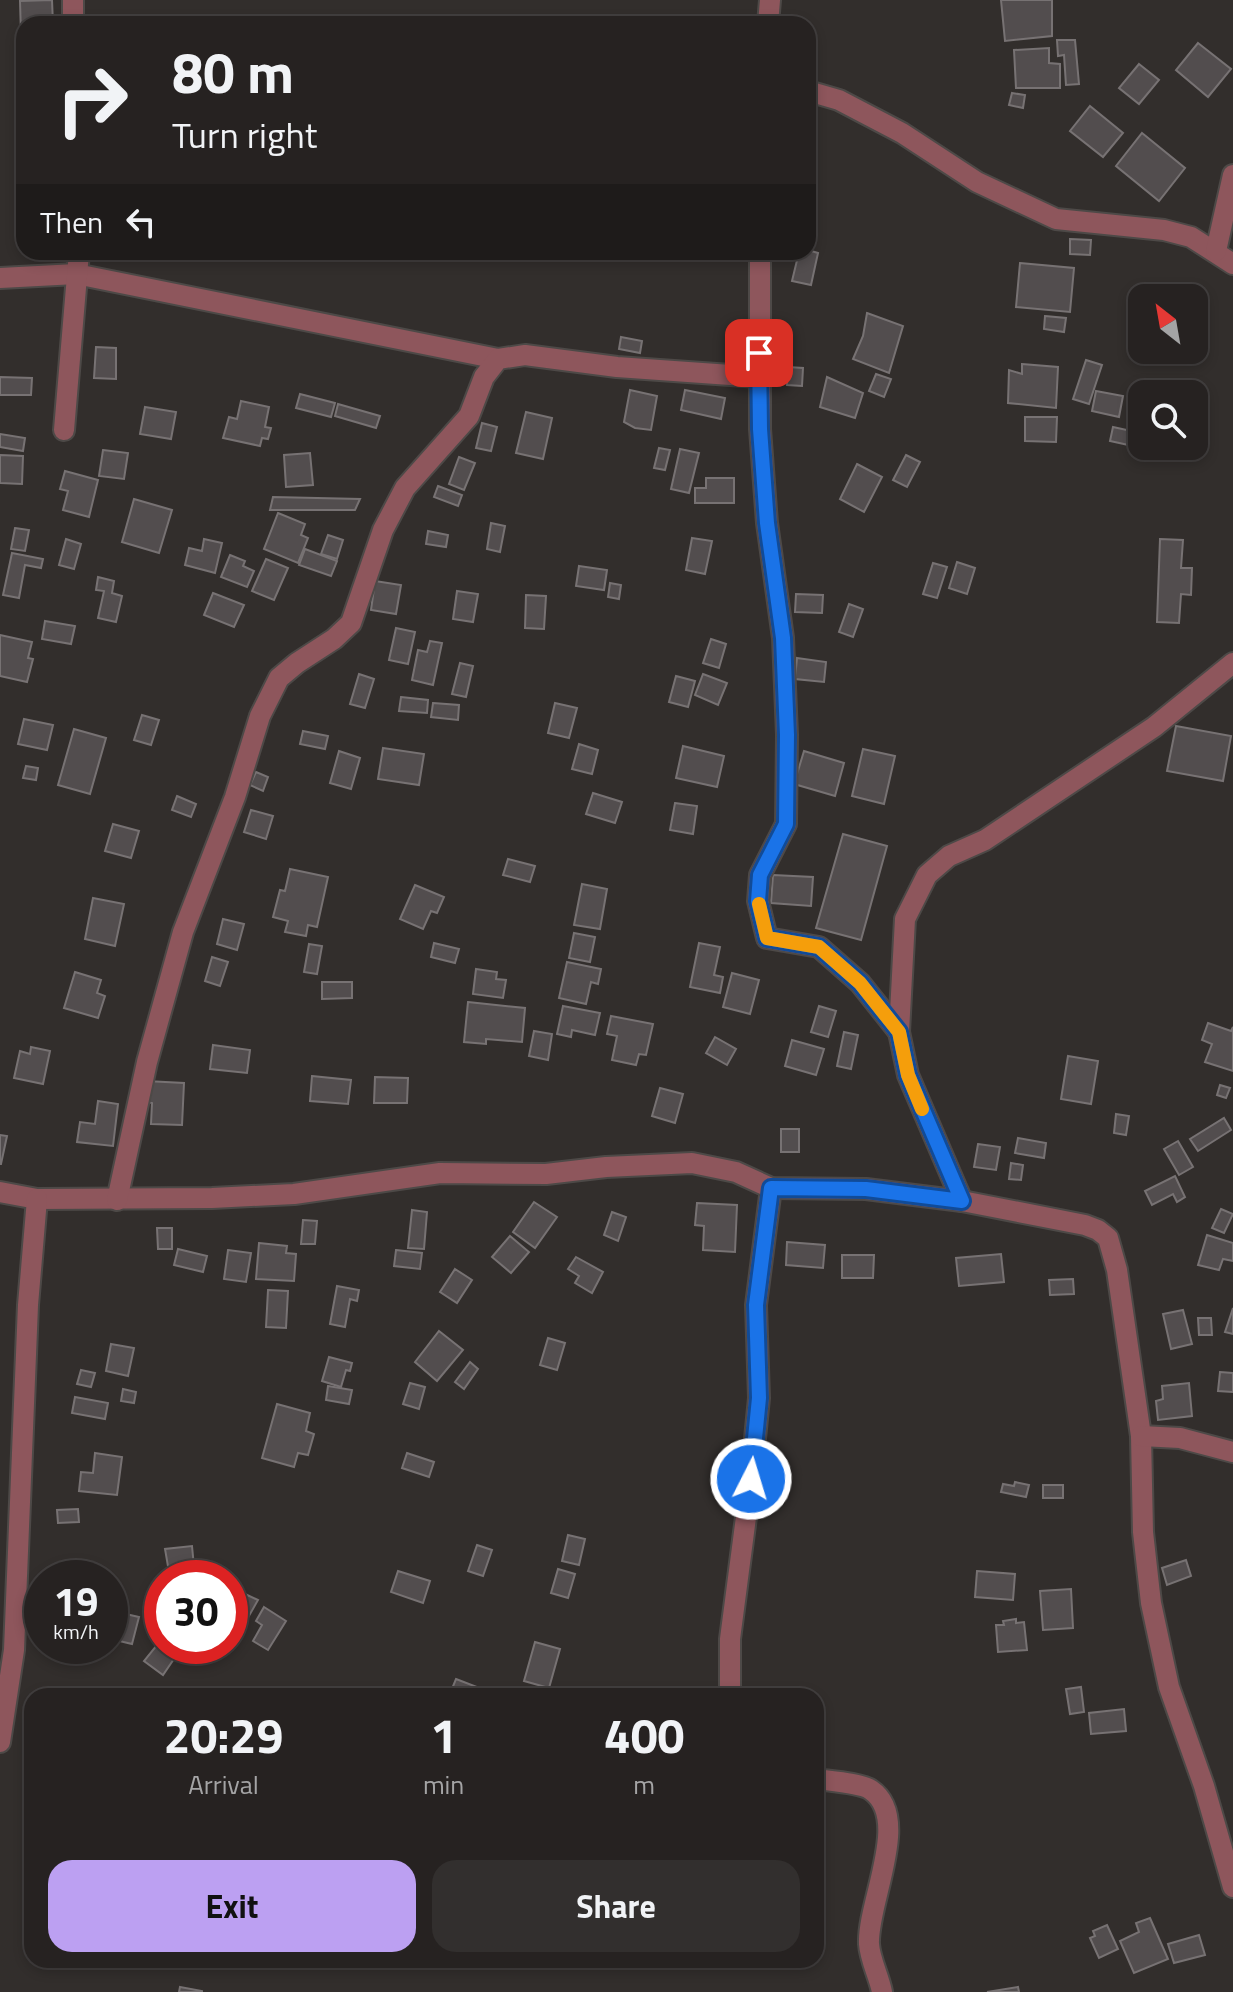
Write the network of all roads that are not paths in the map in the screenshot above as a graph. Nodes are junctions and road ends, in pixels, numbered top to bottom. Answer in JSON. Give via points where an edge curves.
{"nodes":[{"id":1,"x":816,"y":93,"type":"edge"},
{"id":2,"x":1233,"y":175,"type":"edge"},
{"id":3,"x":1216,"y":251,"type":"junction"},
{"id":4,"x":78,"y":260,"type":"edge"},
{"id":5,"x":760,"y":260,"type":"edge"},
{"id":6,"x":1233,"y":264,"type":"edge"},
{"id":7,"x":76,"y":274,"type":"junction"},
{"id":8,"x":0,"y":278,"type":"edge"},
{"id":9,"x":498,"y":359,"type":"junction"},
{"id":10,"x":759,"y":377,"type":"junction"},
{"id":11,"x":64,"y":430,"type":"dead end"},
{"id":12,"x":1233,"y":663,"type":"edge"},
{"id":13,"x":899,"y":1032,"type":"junction"},
{"id":14,"x":771,"y":1188,"type":"junction"},
{"id":15,"x":0,"y":1192,"type":"edge"},
{"id":16,"x":37,"y":1199,"type":"junction"},
{"id":17,"x":117,"y":1200,"type":"junction"},
{"id":18,"x":962,"y":1201,"type":"junction"},
{"id":19,"x":1141,"y":1436,"type":"junction"},
{"id":20,"x":1233,"y":1452,"type":"edge"},
{"id":21,"x":730,"y":1688,"type":"edge"},
{"id":22,"x":0,"y":1742,"type":"edge"},
{"id":23,"x":824,"y":1780,"type":"edge"},
{"id":24,"x":1233,"y":1887,"type":"edge"},
{"id":25,"x":882,"y":1992,"type":"edge"}],
"edges":[{"from":1,"to":3,"type":"street","via":[[839,100],[977,182],[1056,219],[1164,230]]},
{"from":2,"to":3,"type":"street"},
{"from":3,"to":6,"type":"street"},
{"from":4,"to":7,"type":"street"},
{"from":5,"to":10,"type":"street"},
{"from":7,"to":8,"type":"street"},
{"from":7,"to":9,"type":"street"},
{"from":7,"to":11,"type":"street"},
{"from":9,"to":10,"type":"street","via":[[525,355]]},
{"from":9,"to":17,"type":"street","via":[[484,377],[469,416],[405,488],[383,530],[351,623],[279,678],[260,716],[183,932]]},
{"from":10,"to":13,"type":"street","via":[[787,735],[786,824],[760,875],[758,901],[767,938],[819,947],[860,983]]},
{"from":12,"to":13,"type":"street","via":[[1154,727],[927,875],[905,919]]},
{"from":13,"to":18,"type":"street","via":[[908,1075]]},
{"from":14,"to":17,"type":"street","via":[[736,1172],[692,1163],[546,1174],[440,1173],[294,1194]]},
{"from":14,"to":18,"type":"street","via":[[866,1189]]},
{"from":14,"to":21,"type":"street","via":[[756,1305],[759,1398],[730,1639]]},
{"from":15,"to":16,"type":"street"},
{"from":16,"to":17,"type":"street"},
{"from":16,"to":22,"type":"street","via":[[14,1650]]},
{"from":18,"to":19,"type":"street","via":[[1085,1225],[1108,1238]]},
{"from":19,"to":20,"type":"street","via":[[1180,1438]]},
{"from":19,"to":24,"type":"street","via":[[1143,1532],[1154,1617],[1169,1687]]},
{"from":23,"to":25,"type":"street","via":[[870,1789],[885,1805],[890,1831],[869,1945]]}]}
